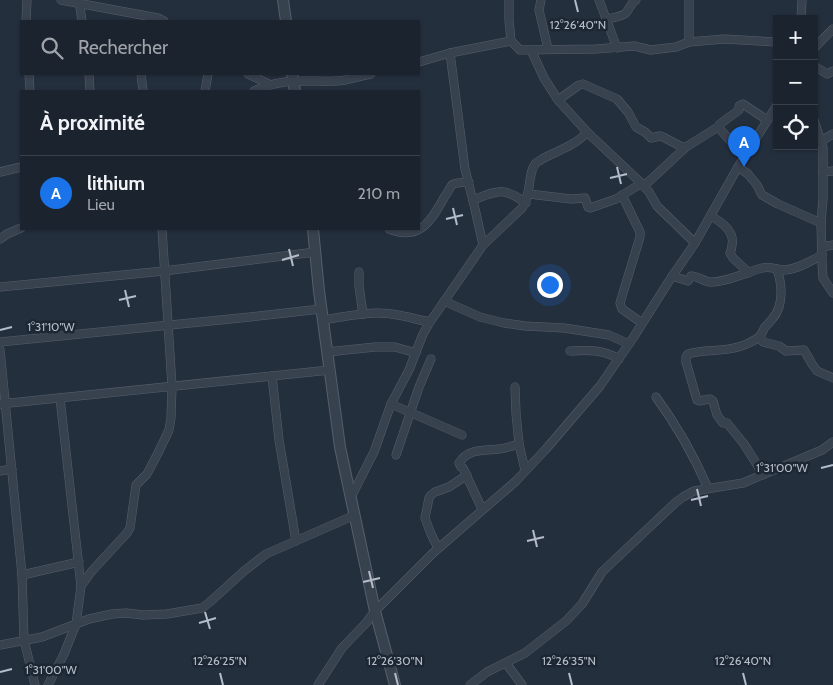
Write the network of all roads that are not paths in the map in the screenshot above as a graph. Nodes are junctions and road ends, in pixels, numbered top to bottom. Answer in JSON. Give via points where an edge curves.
{"nodes":[{"id":1,"x":27,"y":0,"type":"edge"},
{"id":2,"x":61,"y":0,"type":"edge"},
{"id":3,"x":283,"y":0,"type":"edge"},
{"id":4,"x":508,"y":0,"type":"edge"},
{"id":5,"x":541,"y":0,"type":"edge"},
{"id":6,"x":599,"y":0,"type":"edge"},
{"id":7,"x":636,"y":0,"type":"edge"},
{"id":8,"x":689,"y":0,"type":"edge"},
{"id":9,"x":802,"y":0,"type":"edge"},
{"id":10,"x":80,"y":2,"type":"edge"},
{"id":11,"x":801,"y":15,"type":"edge"},
{"id":12,"x":136,"y":18,"type":"edge"},
{"id":13,"x":606,"y":19,"type":"junction"},
{"id":14,"x":26,"y":20,"type":"edge"},
{"id":15,"x":82,"y":20,"type":"edge"},
{"id":16,"x":162,"y":20,"type":"edge"},
{"id":17,"x":286,"y":20,"type":"edge"},
{"id":18,"x":833,"y":29,"type":"edge"},
{"id":19,"x":511,"y":41,"type":"junction"},
{"id":20,"x":689,"y":42,"type":"junction"},
{"id":21,"x":773,"y":42,"type":"edge"},
{"id":22,"x":818,"y":44,"type":"edge"},
{"id":23,"x":617,"y":48,"type":"junction"},
{"id":24,"x":531,"y":50,"type":"junction"},
{"id":25,"x":548,"y":50,"type":"junction"},
{"id":26,"x":450,"y":52,"type":"junction"},
{"id":27,"x":420,"y":62,"type":"edge"},
{"id":28,"x":818,"y":68,"type":"edge"},
{"id":29,"x":833,"y":71,"type":"edge"},
{"id":30,"x":29,"y":75,"type":"edge"},
{"id":31,"x":89,"y":75,"type":"edge"},
{"id":32,"x":141,"y":75,"type":"edge"},
{"id":33,"x":208,"y":75,"type":"edge"},
{"id":34,"x":250,"y":75,"type":"edge"},
{"id":35,"x":368,"y":75,"type":"edge"},
{"id":36,"x":294,"y":82,"type":"edge"},
{"id":37,"x":269,"y":84,"type":"junction"},
{"id":38,"x":30,"y":90,"type":"edge"},
{"id":39,"x":90,"y":90,"type":"edge"},
{"id":40,"x":143,"y":90,"type":"edge"},
{"id":41,"x":205,"y":90,"type":"edge"},
{"id":42,"x":256,"y":90,"type":"edge"},
{"id":43,"x":558,"y":100,"type":"junction"},
{"id":44,"x":773,"y":111,"type":"edge"},
{"id":45,"x":767,"y":120,"type":"junction"},
{"id":46,"x":718,"y":127,"type":"junction"},
{"id":47,"x":587,"y":132,"type":"junction"},
{"id":48,"x":818,"y":132,"type":"edge"},
{"id":49,"x":833,"y":134,"type":"edge"},
{"id":50,"x":821,"y":141,"type":"junction"},
{"id":51,"x":686,"y":147,"type":"junction"},
{"id":52,"x":745,"y":157,"type":"junction"},
{"id":53,"x":20,"y":167,"type":"edge"},
{"id":54,"x":738,"y":167,"type":"junction"},
{"id":55,"x":833,"y":171,"type":"edge"},
{"id":56,"x":0,"y":172,"type":"edge"},
{"id":57,"x":822,"y":172,"type":"junction"},
{"id":58,"x":468,"y":182,"type":"junction"},
{"id":59,"x":643,"y":185,"type":"junction"},
{"id":60,"x":528,"y":194,"type":"junction"},
{"id":61,"x":622,"y":195,"type":"junction"},
{"id":62,"x":473,"y":200,"type":"junction"},
{"id":63,"x":526,"y":203,"type":"junction"},
{"id":64,"x":711,"y":216,"type":"junction"},
{"id":65,"x":821,"y":223,"type":"junction"},
{"id":66,"x":20,"y":228,"type":"edge"},
{"id":67,"x":420,"y":229,"type":"edge"},
{"id":68,"x":162,"y":230,"type":"edge"},
{"id":69,"x":313,"y":230,"type":"edge"},
{"id":70,"x":392,"y":230,"type":"edge"},
{"id":71,"x":417,"y":230,"type":"edge"},
{"id":72,"x":0,"y":239,"type":"edge"},
{"id":73,"x":695,"y":244,"type":"junction"},
{"id":74,"x":483,"y":245,"type":"junction"},
{"id":75,"x":833,"y":245,"type":"edge"},
{"id":76,"x":822,"y":251,"type":"junction"},
{"id":77,"x":315,"y":252,"type":"junction"},
{"id":78,"x":777,"y":269,"type":"junction"},
{"id":79,"x":164,"y":271,"type":"junction"},
{"id":80,"x":359,"y":272,"type":"dead end"},
{"id":81,"x":749,"y":273,"type":"junction"},
{"id":82,"x":672,"y":276,"type":"junction"},
{"id":83,"x":0,"y":287,"type":"edge"},
{"id":84,"x":833,"y":294,"type":"edge"},
{"id":85,"x":444,"y":301,"type":"junction"},
{"id":86,"x":321,"y":309,"type":"junction"},
{"id":87,"x":363,"y":314,"type":"junction"},
{"id":88,"x":323,"y":320,"type":"junction"},
{"id":89,"x":430,"y":322,"type":"junction"},
{"id":90,"x":642,"y":323,"type":"junction"},
{"id":91,"x":168,"y":325,"type":"junction"},
{"id":92,"x":760,"y":336,"type":"junction"},
{"id":93,"x":0,"y":342,"type":"edge"},
{"id":94,"x":629,"y":344,"type":"junction"},
{"id":95,"x":0,"y":350,"type":"edge"},
{"id":96,"x":327,"y":352,"type":"junction"},
{"id":97,"x":570,"y":352,"type":"dead end"},
{"id":98,"x":416,"y":353,"type":"junction"},
{"id":99,"x":431,"y":359,"type":"dead end"},
{"id":100,"x":619,"y":359,"type":"junction"},
{"id":101,"x":330,"y":370,"type":"junction"},
{"id":102,"x":272,"y":376,"type":"junction"},
{"id":103,"x":833,"y":378,"type":"edge"},
{"id":104,"x":172,"y":386,"type":"junction"},
{"id":105,"x":516,"y":388,"type":"dead end"},
{"id":106,"x":656,"y":397,"type":"dead end"},
{"id":107,"x":60,"y":398,"type":"junction"},
{"id":108,"x":3,"y":404,"type":"edge"},
{"id":109,"x":390,"y":404,"type":"junction"},
{"id":110,"x":410,"y":412,"type":"junction"},
{"id":111,"x":462,"y":436,"type":"dead end"},
{"id":112,"x":833,"y":442,"type":"edge"},
{"id":113,"x":519,"y":444,"type":"junction"},
{"id":114,"x":396,"y":455,"type":"dead end"},
{"id":115,"x":12,"y":469,"type":"junction"},
{"id":116,"x":525,"y":470,"type":"junction"},
{"id":117,"x":0,"y":471,"type":"edge"},
{"id":118,"x":763,"y":474,"type":"junction"},
{"id":119,"x":467,"y":475,"type":"junction"},
{"id":120,"x":708,"y":488,"type":"junction"},
{"id":121,"x":351,"y":497,"type":"junction"},
{"id":122,"x":482,"y":509,"type":"junction"},
{"id":123,"x":355,"y":515,"type":"junction"},
{"id":124,"x":296,"y":541,"type":"junction"},
{"id":125,"x":438,"y":548,"type":"junction"},
{"id":126,"x":79,"y":562,"type":"junction"},
{"id":127,"x":22,"y":575,"type":"junction"},
{"id":128,"x":81,"y":586,"type":"junction"},
{"id":129,"x":375,"y":611,"type":"junction"},
{"id":130,"x":76,"y":624,"type":"junction"},
{"id":131,"x":24,"y":640,"type":"junction"},
{"id":132,"x":0,"y":645,"type":"edge"},
{"id":133,"x":506,"y":663,"type":"junction"},
{"id":134,"x":35,"y":685,"type":"edge"},
{"id":135,"x":48,"y":685,"type":"edge"},
{"id":136,"x":318,"y":685,"type":"edge"},
{"id":137,"x":395,"y":685,"type":"edge"},
{"id":138,"x":470,"y":685,"type":"edge"},
{"id":139,"x":522,"y":685,"type":"edge"}],
"edges":[{"from":1,"to":14,"type":"street"},
{"from":2,"to":10,"type":"street"},
{"from":3,"to":17,"type":"street"},
{"from":4,"to":19,"type":"street"},
{"from":5,"to":25,"type":"street","via":[[539,10]]},
{"from":6,"to":13,"type":"street"},
{"from":7,"to":13,"type":"street","via":[[623,14]]},
{"from":8,"to":20,"type":"street"},
{"from":9,"to":11,"type":"street"},
{"from":10,"to":12,"type":"street"},
{"from":10,"to":15,"type":"street"},
{"from":12,"to":16,"type":"street"},
{"from":13,"to":23,"type":"street"},
{"from":18,"to":22,"type":"street"},
{"from":19,"to":24,"type":"street","via":[[520,50]]},
{"from":19,"to":26,"type":"street"},
{"from":20,"to":21,"type":"street","via":[[724,38]]},
{"from":20,"to":23,"type":"street","via":[[651,50],[634,46]]},
{"from":23,"to":25,"type":"street"},
{"from":24,"to":25,"type":"street"},
{"from":24,"to":43,"type":"street"},
{"from":26,"to":27,"type":"street"},
{"from":26,"to":58,"type":"street"},
{"from":28,"to":29,"type":"street","via":[[827,74]]},
{"from":30,"to":38,"type":"street"},
{"from":31,"to":39,"type":"street"},
{"from":32,"to":40,"type":"street"},
{"from":33,"to":41,"type":"street"},
{"from":34,"to":37,"type":"street"},
{"from":35,"to":36,"type":"street","via":[[337,86]]},
{"from":36,"to":37,"type":"street"},
{"from":37,"to":42,"type":"street"},
{"from":43,"to":47,"type":"street"},
{"from":43,"to":51,"type":"street","via":[[583,84],[617,99],[636,127],[651,138],[663,137]]},
{"from":44,"to":45,"type":"street"},
{"from":45,"to":46,"type":"street","via":[[742,104]]},
{"from":45,"to":52,"type":"street"},
{"from":46,"to":51,"type":"street"},
{"from":46,"to":52,"type":"street"},
{"from":47,"to":59,"type":"street"},
{"from":47,"to":60,"type":"street","via":[[536,164]]},
{"from":48,"to":50,"type":"street"},
{"from":49,"to":50,"type":"street"},
{"from":50,"to":57,"type":"street"},
{"from":51,"to":59,"type":"street"},
{"from":52,"to":54,"type":"street"},
{"from":53,"to":56,"type":"street"},
{"from":54,"to":64,"type":"street"},
{"from":54,"to":65,"type":"street","via":[[748,174],[762,194]]},
{"from":55,"to":57,"type":"street"},
{"from":57,"to":65,"type":"street"},
{"from":58,"to":62,"type":"street"},
{"from":58,"to":67,"type":"street","via":[[453,184],[433,216]]},
{"from":59,"to":61,"type":"street"},
{"from":59,"to":73,"type":"street","via":[[658,206]]},
{"from":60,"to":61,"type":"street","via":[[585,198],[589,208]]},
{"from":60,"to":63,"type":"street"},
{"from":61,"to":90,"type":"street","via":[[640,237],[620,303],[622,309]]},
{"from":62,"to":63,"type":"street","via":[[496,192],[507,192]]},
{"from":62,"to":74,"type":"street"},
{"from":63,"to":74,"type":"street"},
{"from":64,"to":73,"type":"street"},
{"from":64,"to":81,"type":"street","via":[[728,228],[733,244],[730,253]]},
{"from":65,"to":76,"type":"street"},
{"from":66,"to":72,"type":"street"},
{"from":68,"to":79,"type":"street"},
{"from":69,"to":77,"type":"street"},
{"from":70,"to":71,"type":"street","via":[[406,233]]},
{"from":73,"to":82,"type":"street"},
{"from":74,"to":85,"type":"street"},
{"from":75,"to":76,"type":"street"},
{"from":76,"to":78,"type":"street","via":[[790,269]]},
{"from":76,"to":84,"type":"street","via":[[823,278]]},
{"from":77,"to":79,"type":"street"},
{"from":77,"to":86,"type":"street"},
{"from":78,"to":81,"type":"street","via":[[768,267]]},
{"from":78,"to":92,"type":"street","via":[[781,290],[777,312]]},
{"from":79,"to":83,"type":"street"},
{"from":79,"to":91,"type":"street"},
{"from":80,"to":87,"type":"street"},
{"from":81,"to":82,"type":"street","via":[[712,283],[696,276],[691,276],[688,281]]},
{"from":82,"to":90,"type":"street"},
{"from":85,"to":89,"type":"street"},
{"from":85,"to":94,"type":"street","via":[[480,317],[504,323],[609,335]]},
{"from":86,"to":88,"type":"street"},
{"from":86,"to":91,"type":"street"},
{"from":87,"to":88,"type":"street"},
{"from":87,"to":89,"type":"street","via":[[398,315]]},
{"from":88,"to":96,"type":"street"},
{"from":89,"to":98,"type":"street"},
{"from":90,"to":94,"type":"street"},
{"from":91,"to":93,"type":"street"},
{"from":91,"to":104,"type":"street"},
{"from":92,"to":103,"type":"street","via":[[764,342],[786,351],[804,350],[817,371]]},
{"from":92,"to":118,"type":"street","via":[[739,347],[688,354],[686,362],[697,400],[714,401],[718,417],[741,440]]},
{"from":94,"to":100,"type":"street"},
{"from":95,"to":108,"type":"street"},
{"from":96,"to":98,"type":"street","via":[[395,347]]},
{"from":96,"to":101,"type":"street"},
{"from":97,"to":100,"type":"street","via":[[601,351]]},
{"from":98,"to":109,"type":"street"},
{"from":99,"to":110,"type":"street"},
{"from":100,"to":116,"type":"street","via":[[595,393]]},
{"from":101,"to":102,"type":"street"},
{"from":101,"to":121,"type":"street","via":[[340,447]]},
{"from":102,"to":104,"type":"street"},
{"from":102,"to":124,"type":"street"},
{"from":104,"to":107,"type":"street"},
{"from":104,"to":128,"type":"street","via":[[169,430],[147,474],[136,485],[130,528]]},
{"from":105,"to":113,"type":"street"},
{"from":106,"to":120,"type":"street","via":[[685,440]]},
{"from":107,"to":108,"type":"street"},
{"from":107,"to":126,"type":"street"},
{"from":108,"to":115,"type":"street"},
{"from":109,"to":110,"type":"street"},
{"from":109,"to":121,"type":"street","via":[[374,452]]},
{"from":110,"to":111,"type":"street"},
{"from":110,"to":114,"type":"street"},
{"from":112,"to":118,"type":"street","via":[[822,450]]},
{"from":113,"to":116,"type":"street"},
{"from":113,"to":119,"type":"street","via":[[484,450],[462,458],[459,463]]},
{"from":115,"to":117,"type":"street"},
{"from":115,"to":127,"type":"street"},
{"from":116,"to":122,"type":"street"},
{"from":118,"to":120,"type":"street","via":[[740,483]]},
{"from":119,"to":122,"type":"street"},
{"from":119,"to":125,"type":"street","via":[[429,498],[425,518]]},
{"from":120,"to":133,"type":"street","via":[[675,503],[602,572],[575,613],[551,634]]},
{"from":121,"to":123,"type":"street"},
{"from":122,"to":125,"type":"street"},
{"from":123,"to":124,"type":"street"},
{"from":123,"to":129,"type":"street"},
{"from":124,"to":130,"type":"street","via":[[266,554],[202,608],[167,614],[112,614]]},
{"from":125,"to":129,"type":"street"},
{"from":126,"to":127,"type":"street"},
{"from":126,"to":128,"type":"street"},
{"from":127,"to":131,"type":"street"},
{"from":128,"to":130,"type":"street"},
{"from":129,"to":136,"type":"street","via":[[342,648]]},
{"from":129,"to":137,"type":"street"},
{"from":130,"to":131,"type":"street"},
{"from":130,"to":135,"type":"street"},
{"from":131,"to":132,"type":"street"},
{"from":131,"to":134,"type":"street"},
{"from":133,"to":138,"type":"street"},
{"from":133,"to":139,"type":"street"}]}
